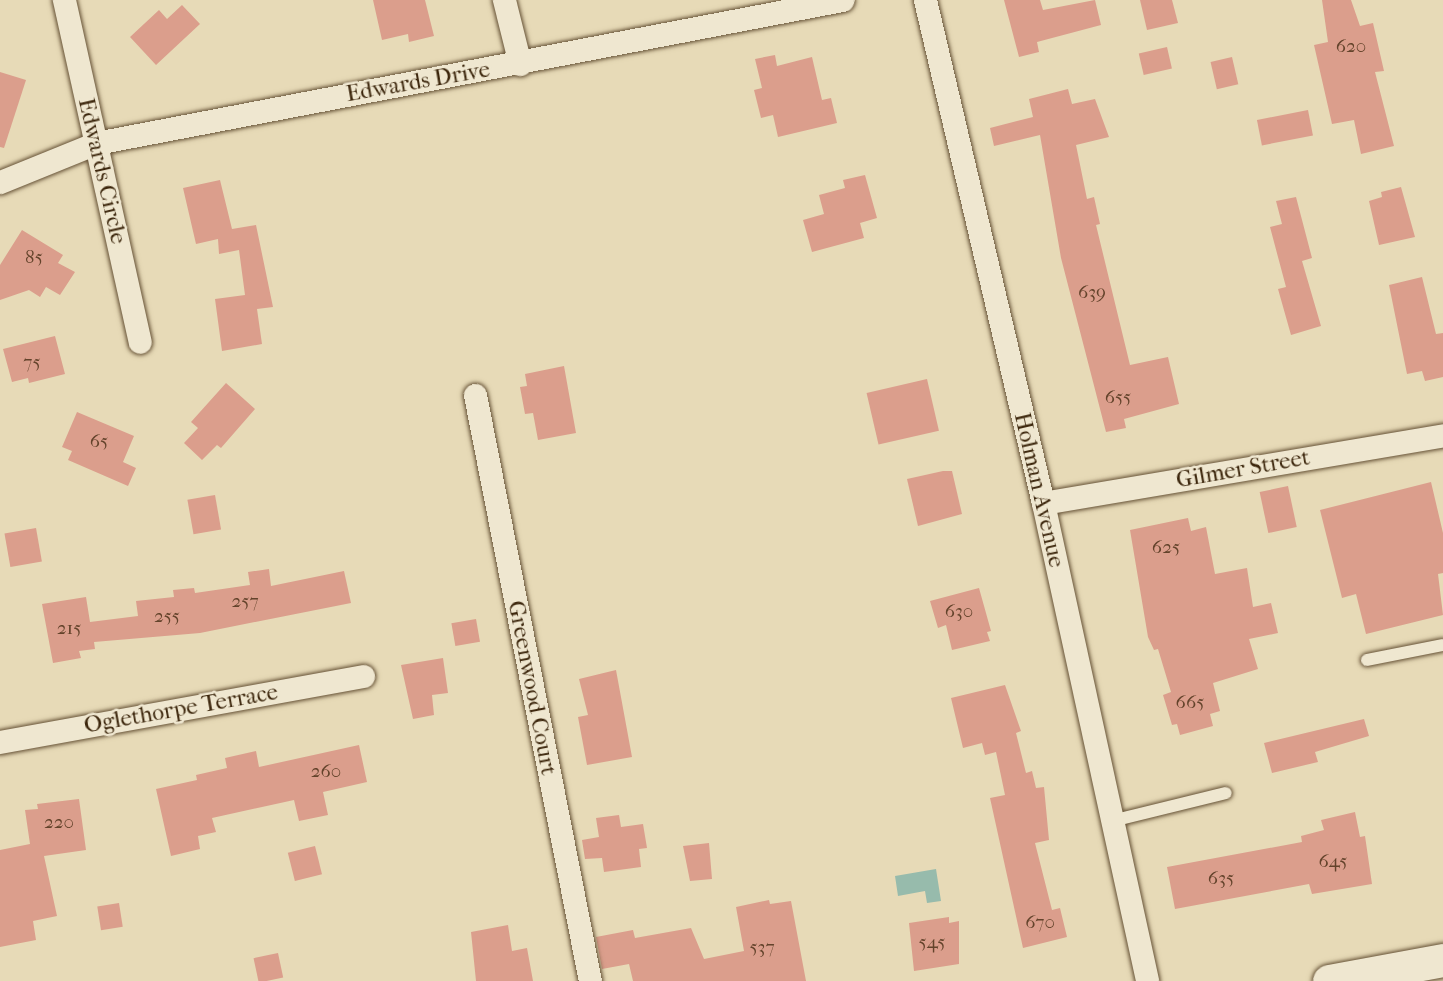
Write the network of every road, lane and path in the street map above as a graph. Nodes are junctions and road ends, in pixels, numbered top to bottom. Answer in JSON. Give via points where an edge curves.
{"nodes":[{"id":1,"x":64,"y":0,"type":"edge"},
{"id":2,"x":504,"y":0,"type":"edge"},
{"id":3,"x":842,"y":0,"type":"edge"},
{"id":4,"x":925,"y":0,"type":"edge"},
{"id":5,"x":520,"y":64,"type":"junction"},
{"id":6,"x":96,"y":143,"type":"junction"},
{"id":7,"x":0,"y":182,"type":"edge"},
{"id":8,"x":140,"y":342,"type":"dead end"},
{"id":9,"x":475,"y":395,"type":"dead end"},
{"id":10,"x":1443,"y":435,"type":"edge"},
{"id":11,"x":1043,"y":503,"type":"junction"},
{"id":12,"x":1443,"y":645,"type":"edge"},
{"id":13,"x":1367,"y":660,"type":"dead end"},
{"id":14,"x":363,"y":676,"type":"dead end"},
{"id":15,"x":0,"y":742,"type":"edge"},
{"id":16,"x":1226,"y":793,"type":"dead end"},
{"id":17,"x":1112,"y":821,"type":"junction"},
{"id":18,"x":1443,"y":960,"type":"edge"},
{"id":19,"x":590,"y":981,"type":"edge"},
{"id":20,"x":1147,"y":981,"type":"edge"},
{"id":21,"x":1329,"y":981,"type":"edge"}],
"edges":[{"from":1,"to":6,"type":"street","name":"Edwards Circle"},
{"from":2,"to":5,"type":"street"},
{"from":3,"to":5,"type":"street","name":"Edwards Drive"},
{"from":4,"to":11,"type":"street","name":"Holman Avenue"},
{"from":5,"to":6,"type":"street","name":"Edwards Drive"},
{"from":6,"to":7,"type":"street","name":"Edwards Drive"},
{"from":6,"to":8,"type":"street","name":"Edwards Circle"},
{"from":9,"to":19,"type":"street","name":"Greenwood Court"},
{"from":10,"to":11,"type":"street","name":"Gilmer Street"},
{"from":11,"to":17,"type":"street","name":"Holman Avenue"},
{"from":12,"to":13,"type":"lane"},
{"from":14,"to":15,"type":"street","name":"Oglethorpe Terrace"},
{"from":16,"to":17,"type":"lane"},
{"from":17,"to":20,"type":"street","name":"Holman Avenue"},
{"from":18,"to":21,"type":"main road"}]}
